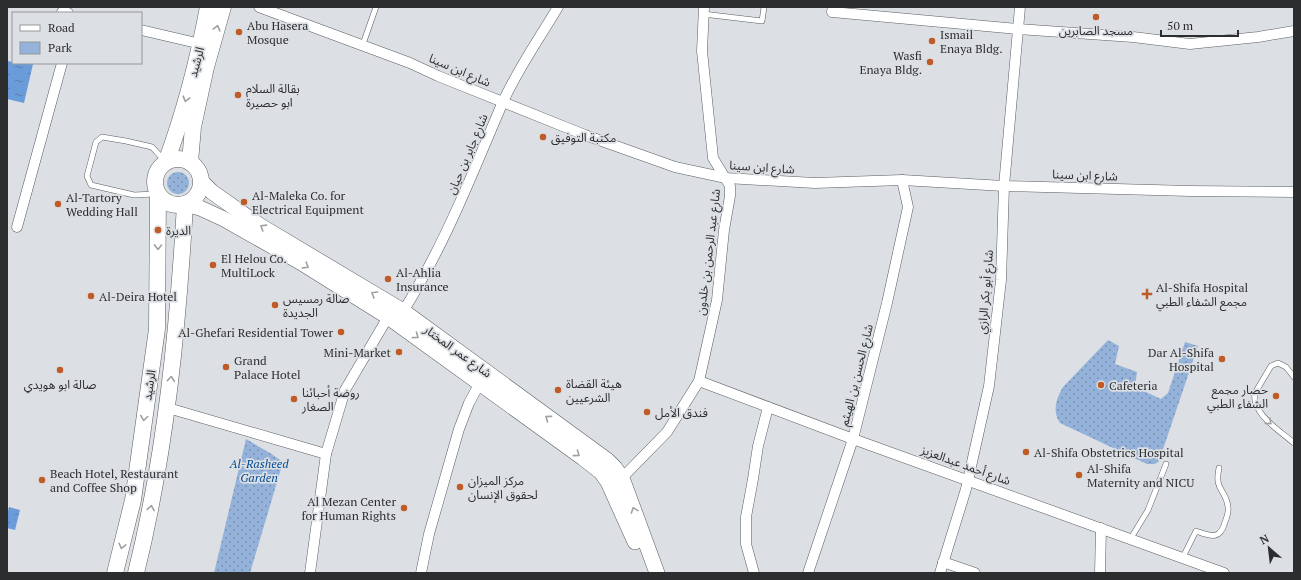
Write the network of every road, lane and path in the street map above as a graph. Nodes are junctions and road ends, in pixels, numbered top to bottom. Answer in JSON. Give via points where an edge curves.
{"nodes":[{"id":1,"x":208,"y":7,"type":"edge"},
{"id":2,"x":223,"y":7,"type":"edge"},
{"id":3,"x":259,"y":7,"type":"edge"},
{"id":4,"x":376,"y":7,"type":"edge"},
{"id":5,"x":558,"y":7,"type":"edge"},
{"id":6,"x":764,"y":7,"type":"edge"},
{"id":7,"x":832,"y":7,"type":"edge"},
{"id":8,"x":1020,"y":7,"type":"edge"},
{"id":9,"x":704,"y":10,"type":"edge"},
{"id":10,"x":1018,"y":29,"type":"junction"},
{"id":11,"x":142,"y":30,"type":"edge"},
{"id":12,"x":1294,"y":31,"type":"edge"},
{"id":13,"x":201,"y":44,"type":"junction"},
{"id":14,"x":363,"y":44,"type":"junction"},
{"id":15,"x":62,"y":64,"type":"edge"},
{"id":16,"x":503,"y":102,"type":"junction"},
{"id":17,"x":166,"y":162,"type":"junction"},
{"id":18,"x":190,"y":162,"type":"junction"},
{"id":19,"x":726,"y":178,"type":"junction"},
{"id":20,"x":902,"y":180,"type":"junction"},
{"id":21,"x":201,"y":181,"type":"junction"},
{"id":22,"x":1004,"y":186,"type":"junction"},
{"id":23,"x":1294,"y":192,"type":"edge"},
{"id":24,"x":158,"y":194,"type":"junction"},
{"id":25,"x":185,"y":204,"type":"junction"},
{"id":26,"x":17,"y":227,"type":"dead end"},
{"id":27,"x":396,"y":312,"type":"junction"},
{"id":28,"x":483,"y":377,"type":"junction"},
{"id":29,"x":1294,"y":377,"type":"edge"},
{"id":30,"x":699,"y":381,"type":"junction"},
{"id":31,"x":768,"y":407,"type":"junction"},
{"id":32,"x":168,"y":408,"type":"junction"},
{"id":33,"x":853,"y":439,"type":"junction"},
{"id":34,"x":1294,"y":443,"type":"edge"},
{"id":35,"x":326,"y":454,"type":"junction"},
{"id":36,"x":1166,"y":464,"type":"dead end"},
{"id":37,"x":1219,"y":468,"type":"dead end"},
{"id":38,"x":622,"y":478,"type":"junction"},
{"id":39,"x":968,"y":480,"type":"junction"},
{"id":40,"x":1101,"y":528,"type":"junction"},
{"id":41,"x":1131,"y":538,"type":"junction"},
{"id":42,"x":1183,"y":557,"type":"junction"},
{"id":43,"x":943,"y":562,"type":"junction"},
{"id":44,"x":1205,"y":569,"type":"edge"},
{"id":45,"x":115,"y":573,"type":"edge"},
{"id":46,"x":136,"y":573,"type":"edge"},
{"id":47,"x":310,"y":573,"type":"edge"},
{"id":48,"x":421,"y":573,"type":"edge"},
{"id":49,"x":646,"y":573,"type":"edge"},
{"id":50,"x":657,"y":573,"type":"edge"},
{"id":51,"x":754,"y":573,"type":"edge"},
{"id":52,"x":808,"y":573,"type":"edge"},
{"id":53,"x":940,"y":573,"type":"edge"},
{"id":54,"x":975,"y":573,"type":"edge"},
{"id":55,"x":1100,"y":573,"type":"edge"},
{"id":56,"x":1224,"y":573,"type":"edge"}],
"edges":[{"from":1,"to":13,"type":"main road","name":"الرشيد"},
{"from":18,"to":2,"type":"main road","name":"الرشيد","one_way":true,"via":[[193,127]]},
{"from":3,"to":14,"type":"street","name":"شارع ابن سينا"},
{"from":4,"to":14,"type":"lane"},
{"from":5,"to":16,"type":"street","name":"شارع جابر بن حيان"},
{"from":6,"to":9,"type":"lane","via":[[762,21]]},
{"from":7,"to":10,"type":"street","via":[[832,12]]},
{"from":8,"to":10,"type":"street","name":"شارع أبو بكر الرازي"},
{"from":9,"to":19,"type":"street","name":"شارع عبد الرحمن بن خلدون","via":[[702,51],[713,158]]},
{"from":10,"to":12,"type":"street","via":[[1133,37],[1190,44]]},
{"from":10,"to":22,"type":"street","name":"شارع أبو بكر الرازي"},
{"from":11,"to":13,"type":"street"},
{"from":13,"to":17,"type":"main road","name":"الرشيد","one_way":true,"via":[[178,130]]},
{"from":14,"to":16,"type":"street","name":"شارع ابن سينا"},
{"from":15,"to":26,"type":"street"},
{"from":16,"to":19,"type":"street","name":"شارع ابن سينا","via":[[585,136],[675,167]]},
{"from":16,"to":27,"type":"street","name":"شارع جابر بن حيان","via":[[441,245],[410,302]]},
{"from":17,"to":18,"type":"main road","via":[[183,159]]},
{"from":17,"to":24,"type":"main road","via":[[157,172],[155,179]]},
{"from":17,"to":24,"type":"lane","via":[[152,147],[102,137],[96,142],[87,176],[91,185],[134,195]]},
{"from":18,"to":21,"type":"main road","via":[[196,167]]},
{"from":19,"to":20,"type":"street","name":"شارع ابن سينا","via":[[815,183]]},
{"from":19,"to":30,"type":"street","name":"شارع عبد الرحمن بن خلدون","via":[[730,186],[730,196],[717,300]]},
{"from":20,"to":22,"type":"street","name":"شارع ابن سينا"},
{"from":20,"to":33,"type":"street","name":"شارع الحسن بن الهيثم","via":[[908,207]]},
{"from":21,"to":25,"type":"main road","via":[[197,195]]},
{"from":27,"to":21,"type":"main road","name":"شارع عمر المختار","one_way":true,"via":[[259,224],[212,192]]},
{"from":22,"to":23,"type":"street","name":"شارع ابن سينا"},
{"from":22,"to":39,"type":"street","name":"شارع أبو بكر الرازي","via":[[1001,280],[989,386]]},
{"from":24,"to":25,"type":"main road","via":[[170,203]]},
{"from":24,"to":45,"type":"main road","name":"الرشيد","one_way":true,"via":[[157,329],[133,500]]},
{"from":25,"to":27,"type":"main road","name":"شارع عمر المختار","one_way":true,"via":[[224,219]]},
{"from":32,"to":25,"type":"main road","name":"الرشيد","one_way":true},
{"from":27,"to":28,"type":"main road","name":"شارع عمر المختار"},
{"from":27,"to":35,"type":"street","name":"شارع جابر بن حيان","via":[[345,390]]},
{"from":38,"to":28,"type":"main road","name":"شارع عمر المختار","one_way":true,"via":[[606,460]]},
{"from":28,"to":48,"type":"street","via":[[459,429],[429,534]]},
{"from":28,"to":49,"type":"main road","name":"شارع عمر المختار","one_way":true,"via":[[601,472],[628,525]]},
{"from":29,"to":34,"type":"lane","one_way":true,"via":[[1286,367],[1278,363],[1271,366],[1254,397],[1266,420]]},
{"from":30,"to":31,"type":"street","name":"شارع أحمد عبدالعزيز"},
{"from":30,"to":38,"type":"street","name":"شارع عبد الرحمن بن خلدون","via":[[667,432]]},
{"from":31,"to":33,"type":"street","name":"شارع أحمد عبدالعزيز"},
{"from":31,"to":51,"type":"street","via":[[758,446],[746,517],[746,544]]},
{"from":32,"to":35,"type":"street"},
{"from":46,"to":32,"type":"main road","name":"الرشيد","one_way":true,"via":[[146,536]]},
{"from":33,"to":39,"type":"street","name":"شارع أحمد عبدالعزيز"},
{"from":33,"to":52,"type":"street","name":"شارع الحسن بن الهيثم"},
{"from":35,"to":47,"type":"street","name":"شارع جابر بن حيان"},
{"from":36,"to":41,"type":"lane","via":[[1148,510]]},
{"from":37,"to":42,"type":"lane","via":[[1218,486],[1228,505],[1224,526],[1217,535],[1206,535],[1196,531]]},
{"from":50,"to":38,"type":"main road","name":"شارع عمر المختار","one_way":true},
{"from":39,"to":40,"type":"street","name":"شارع أحمد عبدالعزيز"},
{"from":39,"to":43,"type":"street","name":"شارع أبو بكر الرازي"},
{"from":40,"to":41,"type":"street","name":"شارع أحمد عبدالعزيز"},
{"from":40,"to":55,"type":"street"},
{"from":41,"to":42,"type":"street","name":"شارع أحمد عبدالعزيز"},
{"from":42,"to":44,"type":"street","name":"شارع أحمد عبدالعزيز"},
{"from":43,"to":53,"type":"street","name":"شارع أبو بكر الرازي"},
{"from":43,"to":54,"type":"street"},
{"from":44,"to":56,"type":"street","name":"شارع أحمد عبدالعزيز"}]}
